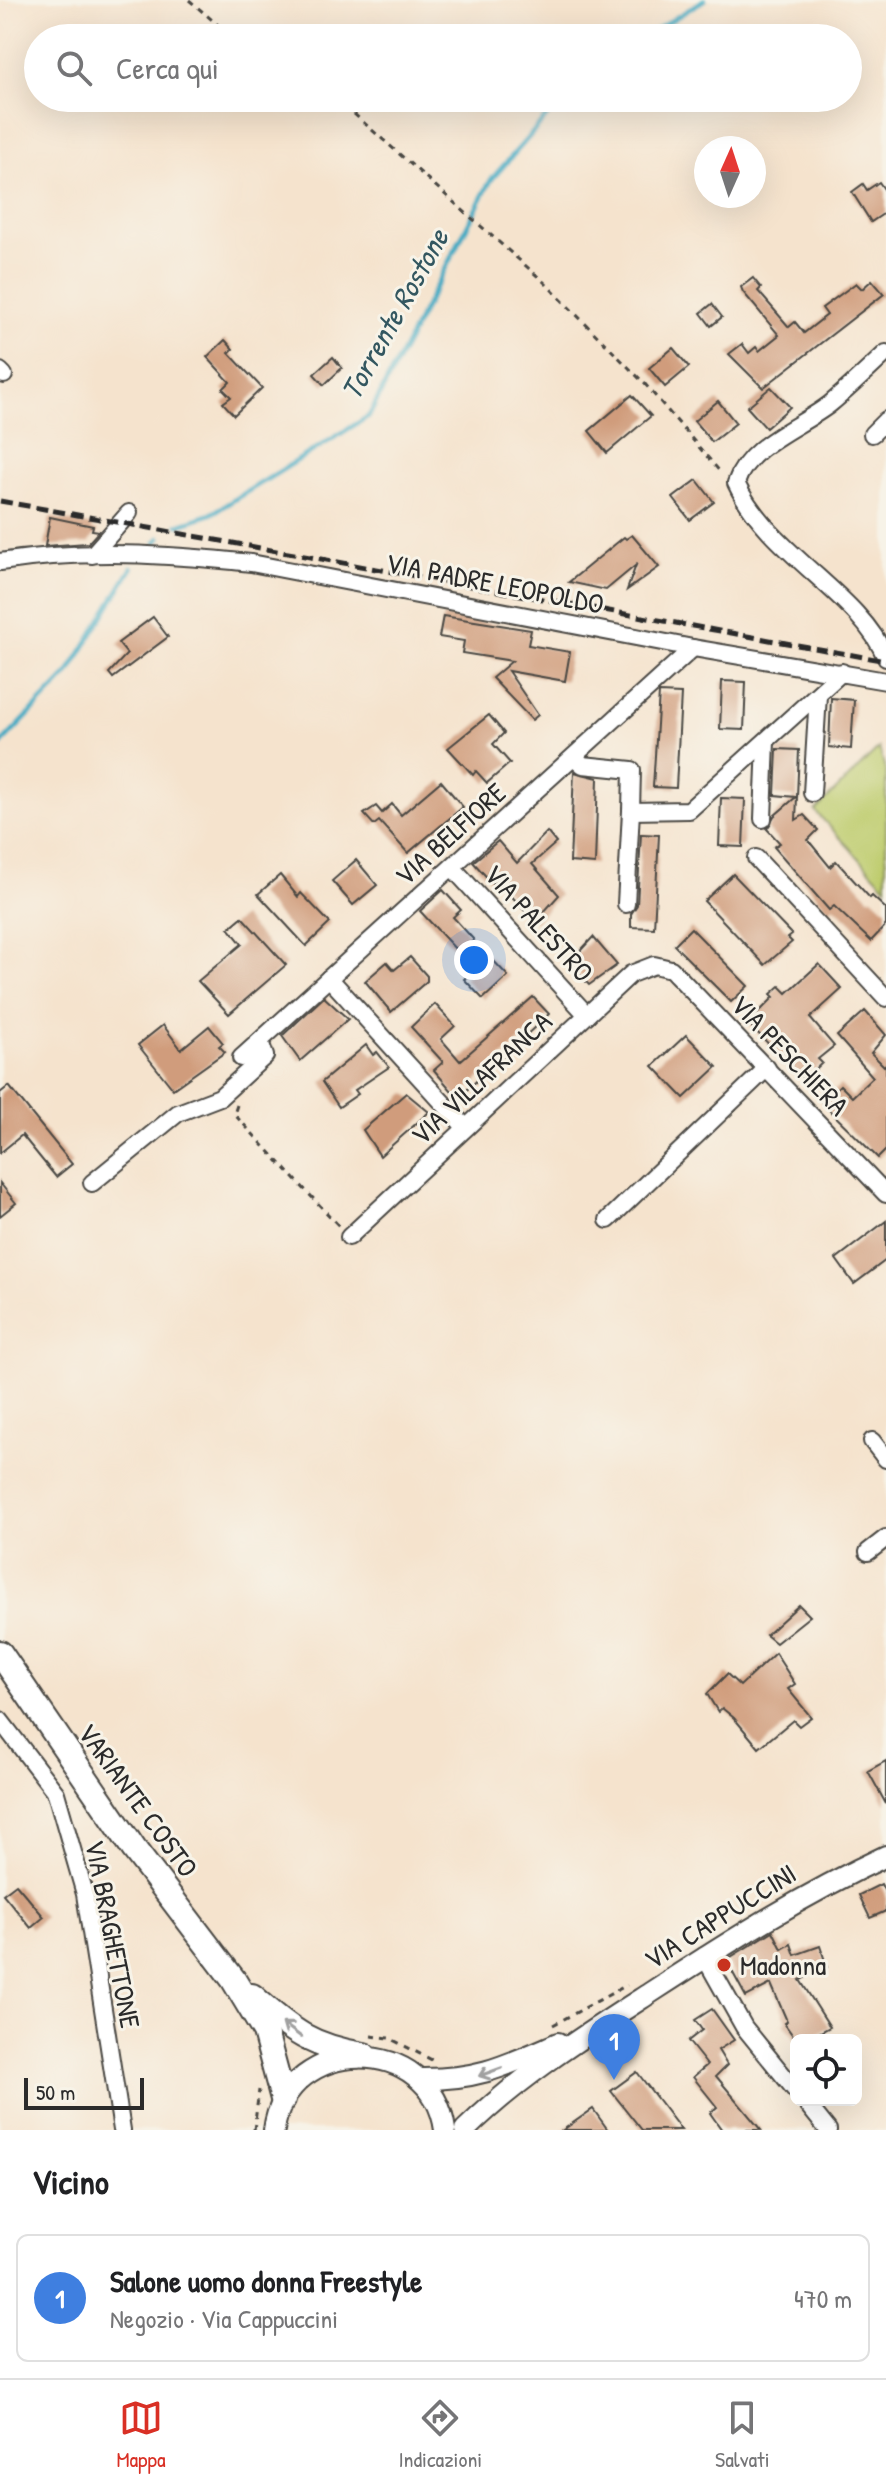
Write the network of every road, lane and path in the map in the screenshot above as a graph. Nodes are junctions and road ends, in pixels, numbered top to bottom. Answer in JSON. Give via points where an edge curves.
{"nodes":[{"id":1,"x":189,"y":0,"type":"edge"},
{"id":2,"x":217,"y":24,"type":"edge"},
{"id":3,"x":352,"y":112,"type":"edge"},
{"id":4,"x":886,"y":353,"type":"edge"},
{"id":5,"x":886,"y":420,"type":"edge"},
{"id":6,"x":872,"y":434,"type":"dead end"},
{"id":7,"x":736,"y":483,"type":"junction"},
{"id":8,"x":129,"y":513,"type":"dead end"},
{"id":9,"x":92,"y":555,"type":"junction"},
{"id":10,"x":0,"y":562,"type":"edge"},
{"id":11,"x":693,"y":648,"type":"junction"},
{"id":12,"x":886,"y":658,"type":"edge"},
{"id":13,"x":842,"y":672,"type":"junction"},
{"id":14,"x":886,"y":681,"type":"edge"},
{"id":15,"x":818,"y":695,"type":"junction"},
{"id":16,"x":766,"y":741,"type":"junction"},
{"id":17,"x":574,"y":757,"type":"junction"},
{"id":18,"x":812,"y":793,"type":"dead end"},
{"id":19,"x":631,"y":811,"type":"junction"},
{"id":20,"x":763,"y":819,"type":"dead end"},
{"id":21,"x":756,"y":858,"type":"dead end"},
{"id":22,"x":452,"y":867,"type":"junction"},
{"id":23,"x":626,"y":904,"type":"dead end"},
{"id":24,"x":654,"y":965,"type":"joint"},
{"id":25,"x":329,"y":978,"type":"junction"},
{"id":26,"x":886,"y":998,"type":"edge"},
{"id":27,"x":587,"y":1015,"type":"junction"},
{"id":28,"x":260,"y":1041,"type":"junction"},
{"id":29,"x":241,"y":1058,"type":"dead end"},
{"id":30,"x":767,"y":1068,"type":"junction"},
{"id":31,"x":241,"y":1082,"type":"junction"},
{"id":32,"x":465,"y":1127,"type":"junction"},
{"id":33,"x":92,"y":1183,"type":"dead end"},
{"id":34,"x":885,"y":1191,"type":"edge"},
{"id":35,"x":608,"y":1220,"type":"dead end"},
{"id":36,"x":349,"y":1237,"type":"joint"},
{"id":37,"x":872,"y":1441,"type":"dead end"},
{"id":38,"x":886,"y":1459,"type":"edge"},
{"id":39,"x":886,"y":1538,"type":"edge"},
{"id":40,"x":868,"y":1552,"type":"dead end"},
{"id":41,"x":0,"y":1653,"type":"edge"},
{"id":42,"x":0,"y":1720,"type":"edge"},
{"id":43,"x":886,"y":1856,"type":"edge"},
{"id":44,"x":704,"y":1956,"type":"junction"},
{"id":45,"x":233,"y":1979,"type":"junction"},
{"id":46,"x":650,"y":1993,"type":"junction"},
{"id":47,"x":546,"y":2029,"type":"dead end"},
{"id":48,"x":588,"y":2031,"type":"junction"},
{"id":49,"x":364,"y":2046,"type":"junction"},
{"id":50,"x":443,"y":2065,"type":"dead end"},
{"id":51,"x":419,"y":2079,"type":"junction"},
{"id":52,"x":261,"y":2081,"type":"dead end"},
{"id":53,"x":790,"y":2084,"type":"edge"},
{"id":54,"x":283,"y":2099,"type":"junction"},
{"id":55,"x":809,"y":2106,"type":"edge"},
{"id":56,"x":122,"y":2130,"type":"edge"},
{"id":57,"x":254,"y":2130,"type":"edge"},
{"id":58,"x":274,"y":2130,"type":"edge"},
{"id":59,"x":445,"y":2130,"type":"edge"},
{"id":60,"x":465,"y":2130,"type":"edge"},
{"id":61,"x":828,"y":2130,"type":"edge"}],
"edges":[{"from":1,"to":2,"type":"path"},
{"from":3,"to":7,"type":"path","via":[[544,282],[645,384],[716,469]]},
{"from":4,"to":7,"type":"street","via":[[829,404],[759,451]]},
{"from":5,"to":6,"type":"street"},
{"from":7,"to":12,"type":"street","via":[[782,546],[877,638]]},
{"from":8,"to":9,"type":"street"},
{"from":9,"to":10,"type":"street","name":"VIA PADRE LEOPOLDO"},
{"from":9,"to":11,"type":"street","name":"VIA PADRE LEOPOLDO","via":[[182,555],[251,563]]},
{"from":11,"to":13,"type":"street","name":"VIA PADRE LEOPOLDO"},
{"from":11,"to":17,"type":"street","name":"VIA BELFIORE"},
{"from":13,"to":14,"type":"street","name":"VIA PADRE LEOPOLDO"},
{"from":13,"to":15,"type":"street"},
{"from":15,"to":16,"type":"street"},
{"from":15,"to":18,"type":"street"},
{"from":16,"to":19,"type":"street","via":[[689,810]]},
{"from":16,"to":20,"type":"street"},
{"from":17,"to":19,"type":"street","via":[[583,765],[632,770]]},
{"from":17,"to":22,"type":"street","name":"VIA BELFIORE"},
{"from":19,"to":23,"type":"street"},
{"from":21,"to":26,"type":"street"},
{"from":22,"to":25,"type":"street","name":"VIA BELFIORE"},
{"from":22,"to":27,"type":"street","name":"VIA PALESTRO"},
{"from":24,"to":27,"type":"street","name":"VIA VILLAFRANCA","via":[[631,974]]},
{"from":24,"to":30,"type":"street","name":"VIA PESCHIERA","via":[[671,969]]},
{"from":25,"to":28,"type":"street","name":"VIA BELFIORE"},
{"from":25,"to":32,"type":"street"},
{"from":27,"to":32,"type":"street","name":"VIA VILLAFRANCA"},
{"from":28,"to":29,"type":"street","name":"VIA BELFIORE"},
{"from":28,"to":31,"type":"street","via":[[265,1056]]},
{"from":30,"to":34,"type":"street","name":"VIA PESCHIERA"},
{"from":30,"to":35,"type":"street"},
{"from":31,"to":33,"type":"street","via":[[220,1097],[178,1113]]},
{"from":31,"to":36,"type":"path","via":[[234,1114]]},
{"from":32,"to":36,"type":"street","name":"VIA VILLAFRANCA"},
{"from":37,"to":38,"type":"street"},
{"from":39,"to":40,"type":"street"},
{"from":41,"to":45,"type":"highway","name":"VARIANTE COSTO","via":[[134,1849]]},
{"from":42,"to":56,"type":"street","name":"VIA BRAGHETTONE","via":[[56,1793],[85,1894]]},
{"from":43,"to":44,"type":"main road","name":"VIA CAPPUCCINI"},
{"from":44,"to":46,"type":"main road","name":"VIA CAPPUCCINI"},
{"from":44,"to":53,"type":"street","via":[[744,2027]]},
{"from":49,"to":45,"type":"highway","one_way":true,"via":[[328,2049],[303,2039]]},
{"from":45,"to":54,"type":"highway","via":[[265,2032]]},
{"from":46,"to":47,"type":"path","via":[[639,1978]]},
{"from":46,"to":48,"type":"main road","name":"VIA CAPPUCCINI"},
{"from":48,"to":51,"type":"main road","name":"VIA CAPPUCCINI","one_way":true,"via":[[484,2075]]},
{"from":48,"to":60,"type":"main road","name":"VIA CAPPUCCINI"},
{"from":49,"to":50,"type":"path","via":[[389,2038]]},
{"from":49,"to":51,"type":"main road"},
{"from":49,"to":54,"type":"main road","via":[[317,2066]]},
{"from":51,"to":59,"type":"main road","via":[[434,2097]]},
{"from":52,"to":57,"type":"path"},
{"from":54,"to":58,"type":"main road"},
{"from":55,"to":61,"type":"street"}]}
